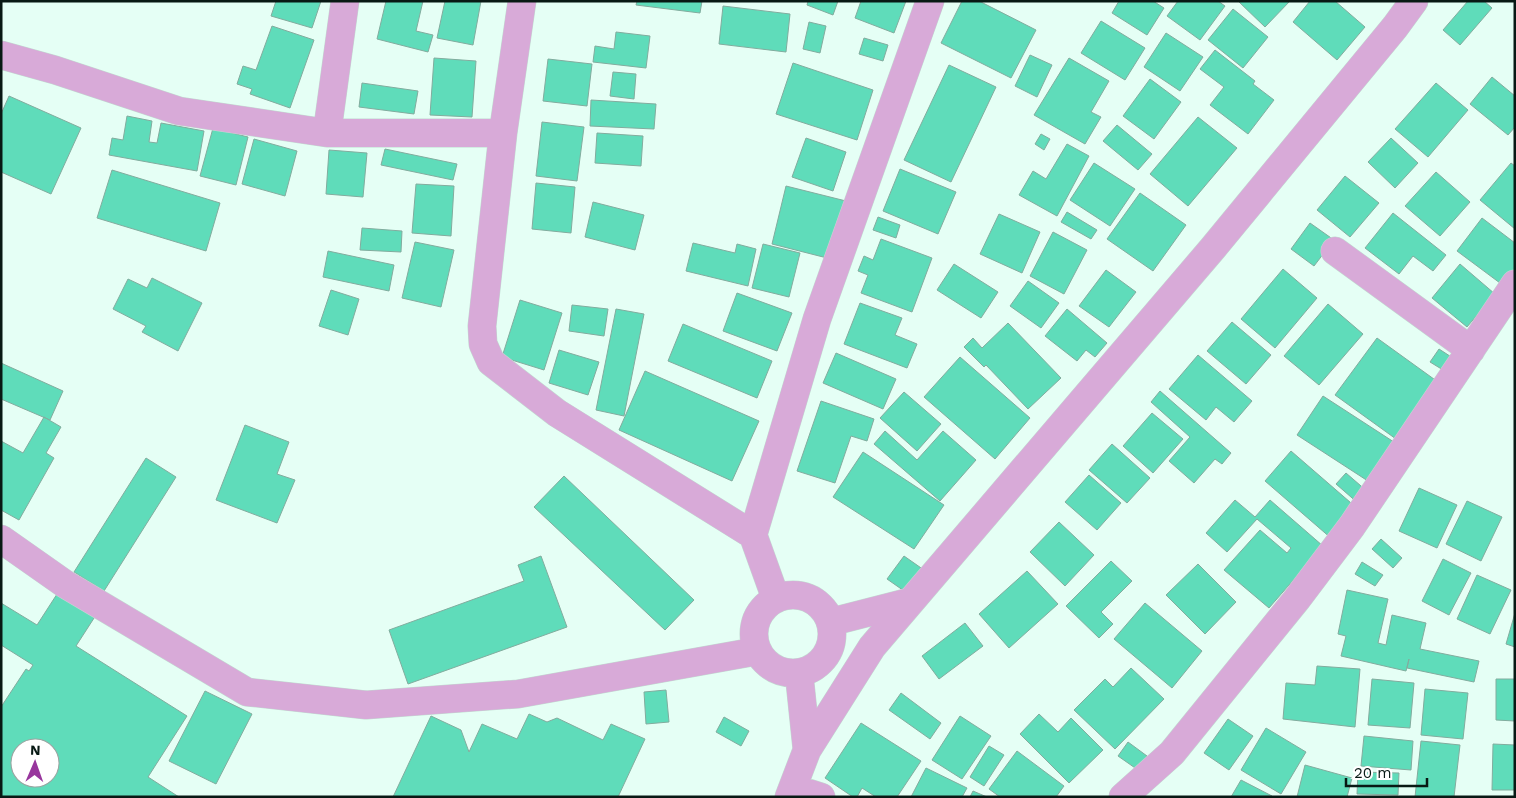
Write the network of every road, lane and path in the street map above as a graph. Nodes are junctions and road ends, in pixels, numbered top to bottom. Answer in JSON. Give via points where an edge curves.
{"nodes":[{"id":1,"x":345,"y":1,"type":"edge"},
{"id":2,"x":522,"y":1,"type":"edge"},
{"id":3,"x":930,"y":1,"type":"edge"},
{"id":4,"x":1414,"y":1,"type":"edge"},
{"id":5,"x":1,"y":55,"type":"edge"},
{"id":6,"x":503,"y":133,"type":"junction"},
{"id":7,"x":327,"y":134,"type":"junction"},
{"id":8,"x":1335,"y":251,"type":"dead end"},
{"id":9,"x":1515,"y":284,"type":"edge"},
{"id":10,"x":1471,"y":350,"type":"junction"},
{"id":11,"x":753,"y":535,"type":"junction"},
{"id":12,"x":1,"y":540,"type":"edge"},
{"id":13,"x":776,"y":599,"type":"junction"},
{"id":14,"x":909,"y":602,"type":"junction"},
{"id":15,"x":831,"y":622,"type":"junction"},
{"id":16,"x":758,"y":651,"type":"junction"},
{"id":17,"x":799,"y":673,"type":"junction"},
{"id":18,"x":807,"y":750,"type":"junction"},
{"id":19,"x":788,"y":794,"type":"edge"},
{"id":20,"x":821,"y":797,"type":"edge"},
{"id":21,"x":1123,"y":797,"type":"edge"}],
"edges":[{"from":1,"to":7,"type":"street"},
{"from":2,"to":6,"type":"street"},
{"from":3,"to":11,"type":"street","via":[[816,320]]},
{"from":4,"to":14,"type":"street","via":[[1213,248]]},
{"from":5,"to":7,"type":"street","via":[[179,111]]},
{"from":6,"to":7,"type":"street"},
{"from":6,"to":11,"type":"street","via":[[482,326],[483,344],[491,362],[557,413]]},
{"from":8,"to":10,"type":"street"},
{"from":9,"to":10,"type":"street"},
{"from":10,"to":21,"type":"street","via":[[1352,526],[1297,600],[1172,753]]},
{"from":11,"to":13,"type":"street"},
{"from":12,"to":16,"type":"street","via":[[65,584],[247,692],[366,705],[518,694]]},
{"from":13,"to":15,"type":"street","via":[[798,595],[809,598],[826,612]]},
{"from":13,"to":16,"type":"street","via":[[761,612],[754,631]]},
{"from":14,"to":15,"type":"street"},
{"from":14,"to":18,"type":"street","via":[[872,647]]},
{"from":15,"to":17,"type":"street","via":[[830,648],[823,660]]},
{"from":16,"to":17,"type":"street","via":[[775,669]]},
{"from":17,"to":18,"type":"street"},
{"from":18,"to":19,"type":"street"},
{"from":19,"to":20,"type":"street"}]}
